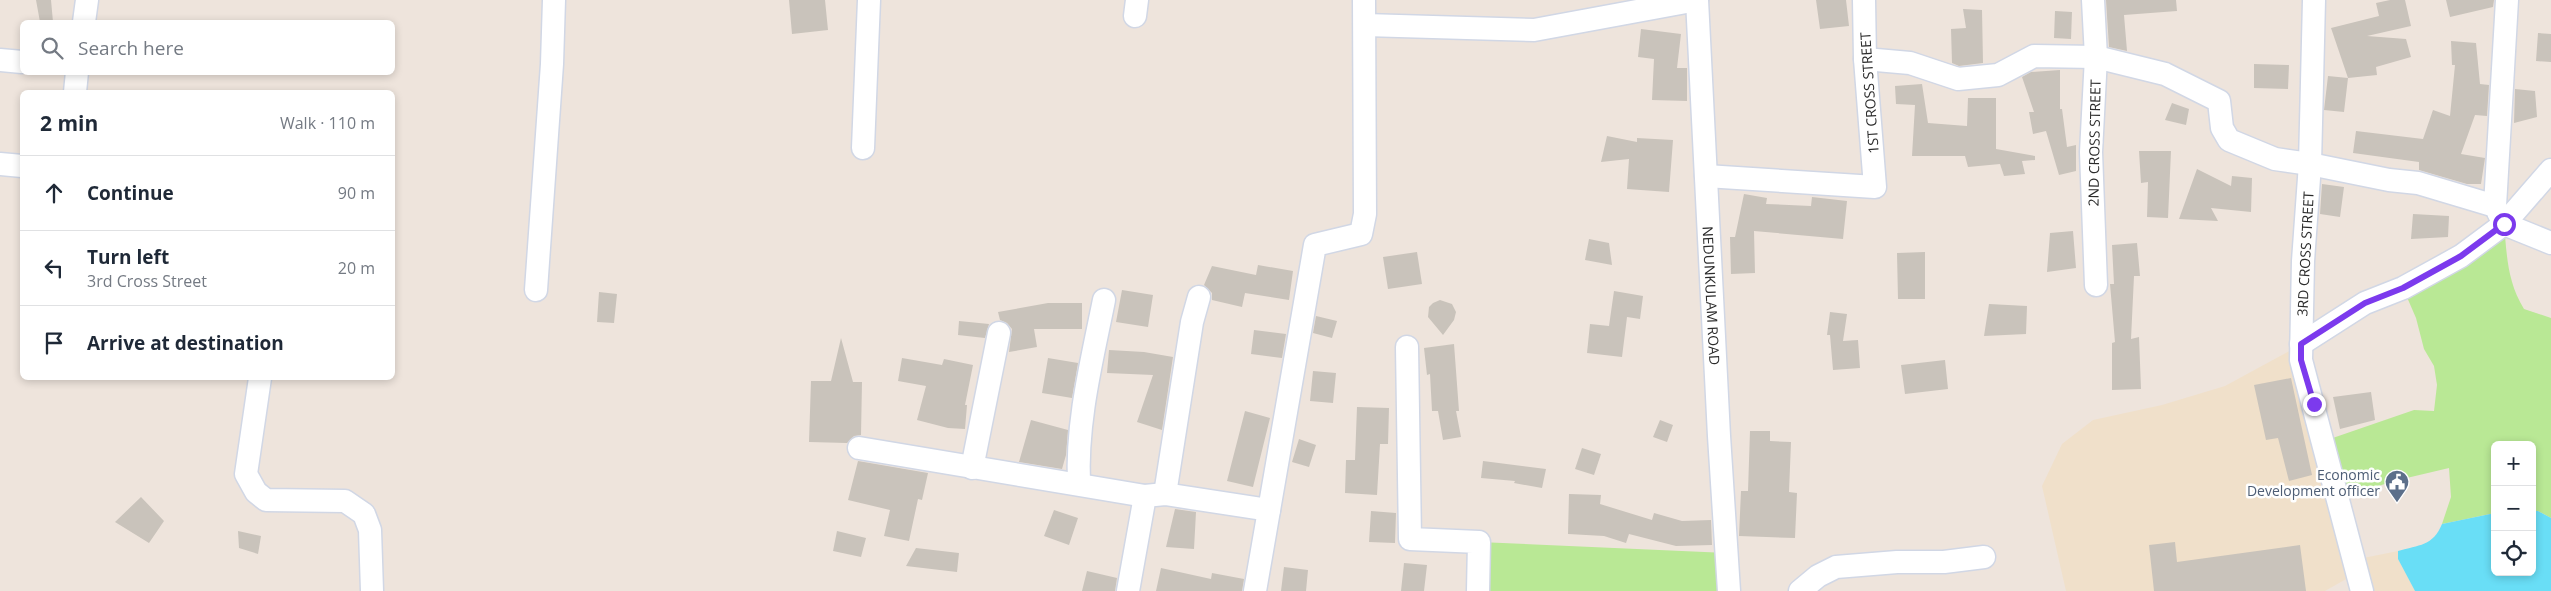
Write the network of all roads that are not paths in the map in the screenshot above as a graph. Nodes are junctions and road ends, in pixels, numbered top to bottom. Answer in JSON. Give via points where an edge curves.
{"nodes":[{"id":1,"x":87,"y":0,"type":"edge"},
{"id":2,"x":554,"y":0,"type":"edge"},
{"id":3,"x":868,"y":0,"type":"edge"},
{"id":4,"x":1364,"y":0,"type":"edge"},
{"id":5,"x":1697,"y":0,"type":"edge"},
{"id":6,"x":1864,"y":0,"type":"edge"},
{"id":7,"x":2093,"y":0,"type":"edge"},
{"id":8,"x":2314,"y":0,"type":"edge"},
{"id":9,"x":2507,"y":0,"type":"edge"},
{"id":10,"x":84,"y":20,"type":"edge"},
{"id":11,"x":1365,"y":25,"type":"junction"},
{"id":12,"x":2096,"y":57,"type":"junction"},
{"id":13,"x":1865,"y":59,"type":"junction"},
{"id":14,"x":0,"y":60,"type":"edge"},
{"id":15,"x":20,"y":62,"type":"edge"},
{"id":16,"x":77,"y":75,"type":"edge"},
{"id":17,"x":74,"y":90,"type":"edge"},
{"id":18,"x":864,"y":148,"type":"dead end"},
{"id":19,"x":0,"y":164,"type":"edge"},
{"id":20,"x":2310,"y":164,"type":"junction"},
{"id":21,"x":20,"y":166,"type":"edge"},
{"id":22,"x":2551,"y":170,"type":"edge"},
{"id":23,"x":1706,"y":176,"type":"junction"},
{"id":24,"x":2500,"y":215,"type":"junction"},
{"id":25,"x":2551,"y":243,"type":"edge"},
{"id":26,"x":2096,"y":286,"type":"dead end"},
{"id":27,"x":536,"y":290,"type":"dead end"},
{"id":28,"x":1199,"y":297,"type":"dead end"},
{"id":29,"x":1104,"y":300,"type":"dead end"},
{"id":30,"x":999,"y":333,"type":"dead end"},
{"id":31,"x":2301,"y":344,"type":"junction"},
{"id":32,"x":1407,"y":347,"type":"dead end"},
{"id":33,"x":260,"y":380,"type":"edge"},
{"id":34,"x":859,"y":448,"type":"dead end"},
{"id":35,"x":972,"y":468,"type":"junction"},
{"id":36,"x":1079,"y":484,"type":"junction"},
{"id":37,"x":1155,"y":495,"type":"junction"},
{"id":38,"x":1269,"y":510,"type":"junction"},
{"id":39,"x":1984,"y":557,"type":"dead end"},
{"id":40,"x":372,"y":591,"type":"edge"},
{"id":41,"x":1128,"y":591,"type":"edge"},
{"id":42,"x":1255,"y":591,"type":"edge"},
{"id":43,"x":1478,"y":591,"type":"edge"},
{"id":44,"x":1729,"y":591,"type":"edge"},
{"id":45,"x":1800,"y":591,"type":"edge"},
{"id":46,"x":2362,"y":591,"type":"edge"}],
"edges":[{"from":1,"to":10,"type":"street"},
{"from":2,"to":27,"type":"street"},
{"from":3,"to":18,"type":"street"},
{"from":4,"to":11,"type":"street"},
{"from":5,"to":11,"type":"street","via":[[1534,30]]},
{"from":5,"to":23,"type":"street","name":"NEDUNKULAM ROAD"},
{"from":6,"to":13,"type":"street","name":"1ST CROSS STREET"},
{"from":7,"to":12,"type":"street","name":"2ND CROSS STREET"},
{"from":8,"to":20,"type":"street","name":"3RD CROSS STREET"},
{"from":9,"to":24,"type":"street"},
{"from":11,"to":38,"type":"street","via":[[1365,214],[1361,234],[1315,245]]},
{"from":12,"to":13,"type":"street","via":[[2034,56],[1998,75],[1958,79],[1910,63]]},
{"from":12,"to":20,"type":"street","via":[[2165,74],[2219,101],[2222,128],[2229,140],[2275,159]]},
{"from":12,"to":26,"type":"street","name":"2ND CROSS STREET","via":[[2091,152]]},
{"from":13,"to":23,"type":"street","name":"1ST CROSS STREET","via":[[1875,187]]},
{"from":14,"to":15,"type":"street"},
{"from":16,"to":17,"type":"street"},
{"from":19,"to":21,"type":"street"},
{"from":20,"to":24,"type":"street","via":[[2418,183]]},
{"from":20,"to":31,"type":"street","name":"3RD CROSS STREET"},
{"from":22,"to":24,"type":"street"},
{"from":23,"to":44,"type":"street","name":"NEDUNKULAM ROAD"},
{"from":24,"to":25,"type":"street"},
{"from":24,"to":31,"type":"street","via":[[2461,256],[2403,288],[2365,303]]},
{"from":28,"to":37,"type":"street"},
{"from":29,"to":36,"type":"street","via":[[1084,401],[1078,457]]},
{"from":30,"to":35,"type":"street"},
{"from":31,"to":46,"type":"street","name":"3RD CROSS STREET","via":[[2301,360]]},
{"from":32,"to":43,"type":"street","via":[[1410,540],[1478,542]]},
{"from":33,"to":40,"type":"street","via":[[246,474],[256,492],[266,500],[344,501],[364,514],[370,530]]},
{"from":34,"to":35,"type":"street"},
{"from":35,"to":36,"type":"street"},
{"from":36,"to":37,"type":"street"},
{"from":37,"to":38,"type":"street"},
{"from":37,"to":41,"type":"street"},
{"from":38,"to":42,"type":"street"},
{"from":39,"to":45,"type":"street","via":[[1836,567]]}]}
